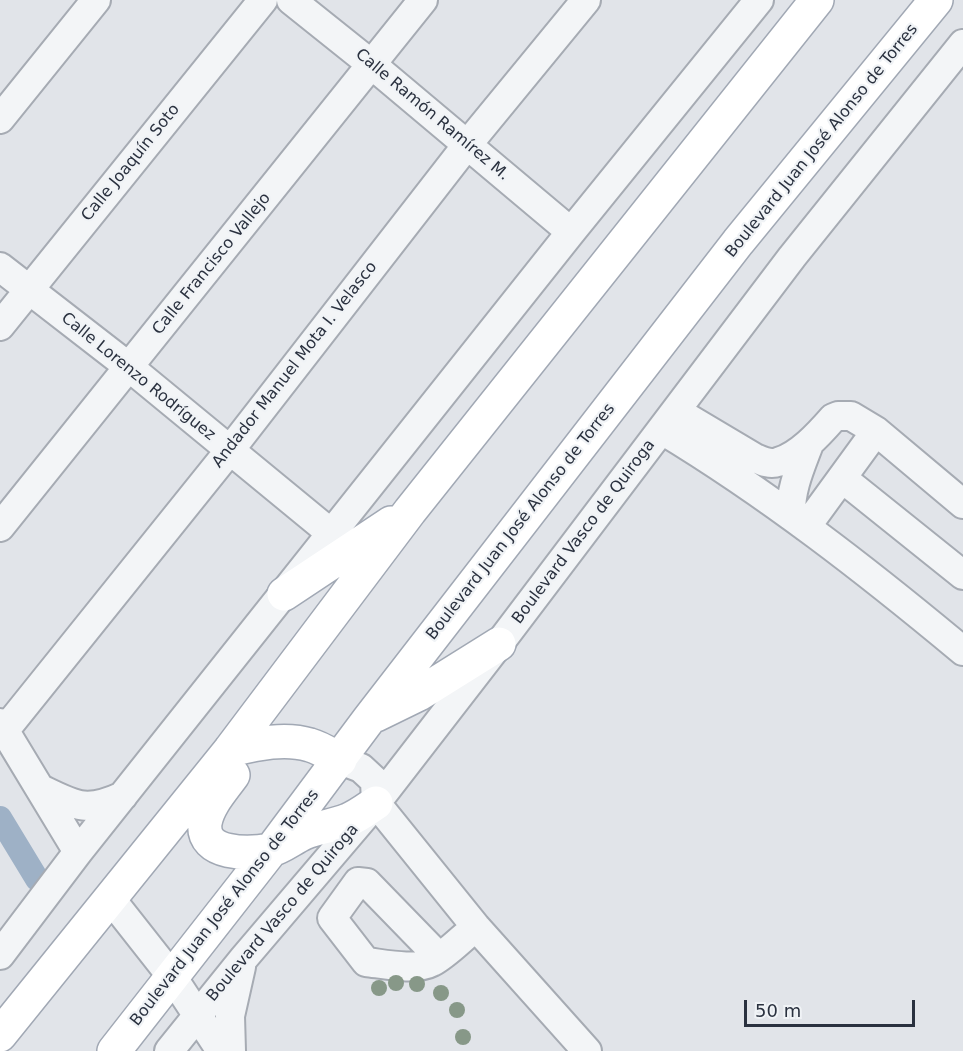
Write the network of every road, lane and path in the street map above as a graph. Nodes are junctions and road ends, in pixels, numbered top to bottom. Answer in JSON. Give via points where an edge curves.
{"nodes":[{"id":1,"x":96,"y":0,"type":"edge"},
{"id":2,"x":263,"y":0,"type":"edge"},
{"id":3,"x":291,"y":0,"type":"edge"},
{"id":4,"x":423,"y":0,"type":"edge"},
{"id":5,"x":586,"y":0,"type":"edge"},
{"id":6,"x":759,"y":0,"type":"edge"},
{"id":7,"x":786,"y":0,"type":"edge"},
{"id":8,"x":818,"y":0,"type":"edge"},
{"id":9,"x":936,"y":0,"type":"edge"},
{"id":10,"x":963,"y":44,"type":"edge"},
{"id":11,"x":371,"y":64,"type":"junction"},
{"id":12,"x":748,"y":86,"type":"junction"},
{"id":13,"x":0,"y":119,"type":"edge"},
{"id":14,"x":467,"y":145,"type":"junction"},
{"id":15,"x":571,"y":232,"type":"junction"},
{"id":16,"x":0,"y":267,"type":"edge"},
{"id":17,"x":29,"y":290,"type":"junction"},
{"id":18,"x":0,"y":326,"type":"edge"},
{"id":19,"x":129,"y":367,"type":"junction"},
{"id":20,"x":669,"y":420,"type":"junction"},
{"id":21,"x":876,"y":431,"type":"junction"},
{"id":22,"x":809,"y":444,"type":"junction"},
{"id":23,"x":230,"y":450,"type":"junction"},
{"id":24,"x":842,"y":478,"type":"junction"},
{"id":25,"x":963,"y":504,"type":"edge"},
{"id":26,"x":410,"y":511,"type":"junction"},
{"id":27,"x":798,"y":521,"type":"junction"},
{"id":28,"x":0,"y":527,"type":"edge"},
{"id":29,"x":332,"y":534,"type":"junction"},
{"id":30,"x":963,"y":575,"type":"edge"},
{"id":31,"x":284,"y":594,"type":"junction"},
{"id":32,"x":500,"y":644,"type":"junction"},
{"id":33,"x":963,"y":651,"type":"edge"},
{"id":34,"x":369,"y":718,"type":"junction"},
{"id":35,"x":2,"y":727,"type":"edge"},
{"id":36,"x":242,"y":747,"type":"junction"},
{"id":37,"x":340,"y":760,"type":"junction"},
{"id":38,"x":42,"y":789,"type":"junction"},
{"id":39,"x":123,"y":796,"type":"junction"},
{"id":40,"x":376,"y":803,"type":"junction"},
{"id":41,"x":272,"y":849,"type":"junction"},
{"id":42,"x":78,"y":852,"type":"junction"},
{"id":43,"x":110,"y":898,"type":"junction"},
{"id":44,"x":476,"y":927,"type":"junction"},
{"id":45,"x":0,"y":955,"type":"edge"},
{"id":46,"x":438,"y":957,"type":"dead end"},
{"id":47,"x":243,"y":958,"type":"junction"},
{"id":48,"x":173,"y":978,"type":"junction"},
{"id":49,"x":198,"y":1014,"type":"junction"},
{"id":50,"x":0,"y":1035,"type":"edge"},
{"id":51,"x":114,"y":1051,"type":"edge"},
{"id":52,"x":169,"y":1051,"type":"edge"},
{"id":53,"x":221,"y":1051,"type":"edge"},
{"id":54,"x":231,"y":1051,"type":"edge"},
{"id":55,"x":587,"y":1051,"type":"edge"}],
"edges":[{"from":1,"to":13,"type":"street"},
{"from":2,"to":17,"type":"street","name":"Calle Joaquín Soto"},
{"from":3,"to":11,"type":"street","name":"Calle Ramón Ramírez M."},
{"from":4,"to":11,"type":"street","name":"Calle Francisco Vallejo"},
{"from":5,"to":14,"type":"street","name":"Andador Manuel Mota I. Velasco"},
{"from":6,"to":15,"type":"street"},
{"from":7,"to":12,"type":"main road"},
{"from":8,"to":12,"type":"main road"},
{"from":9,"to":34,"type":"main road","name":"Boulevard Juan José Alonso de Torres","via":[[738,242]]},
{"from":10,"to":20,"type":"street","name":"Boulevard Vasco de Quiroga","via":[[792,257]]},
{"from":11,"to":14,"type":"street","name":"Calle Ramón Ramírez M."},
{"from":11,"to":19,"type":"street","name":"Calle Francisco Vallejo"},
{"from":12,"to":26,"type":"main road"},
{"from":14,"to":15,"type":"street","name":"Calle Ramón Ramírez M."},
{"from":14,"to":23,"type":"street","name":"Andador Manuel Mota I. Velasco"},
{"from":15,"to":29,"type":"street"},
{"from":16,"to":17,"type":"street","name":"Calle Lorenzo Rodríguez"},
{"from":17,"to":18,"type":"street","name":"Calle Joaquín Soto"},
{"from":17,"to":19,"type":"street","name":"Calle Lorenzo Rodríguez"},
{"from":19,"to":23,"type":"street","name":"Calle Lorenzo Rodríguez"},
{"from":19,"to":28,"type":"street","name":"Calle Francisco Vallejo"},
{"from":20,"to":22,"type":"street","via":[[763,462],[778,463]]},
{"from":20,"to":27,"type":"street","via":[[709,458]]},
{"from":20,"to":32,"type":"street","name":"Boulevard Vasco de Quiroga"},
{"from":21,"to":22,"type":"street","via":[[851,416],[838,416]]},
{"from":21,"to":24,"type":"street"},
{"from":21,"to":25,"type":"street"},
{"from":22,"to":27,"type":"street","via":[[791,500]]},
{"from":23,"to":29,"type":"street","name":"Calle Lorenzo Rodríguez"},
{"from":23,"to":35,"type":"street","name":"Andador Manuel Mota I. Velasco"},
{"from":24,"to":27,"type":"street"},
{"from":24,"to":30,"type":"street"},
{"from":26,"to":31,"type":"main road"},
{"from":26,"to":36,"type":"main road","via":[[328,621],[296,686]]},
{"from":27,"to":33,"type":"street"},
{"from":29,"to":31,"type":"street"},
{"from":31,"to":39,"type":"street"},
{"from":32,"to":34,"type":"main road","via":[[419,694]]},
{"from":32,"to":40,"type":"street","name":"Boulevard Vasco de Quiroga"},
{"from":34,"to":37,"type":"main road","name":"Boulevard Juan José Alonso de Torres"},
{"from":35,"to":38,"type":"street"},
{"from":36,"to":37,"type":"main road","via":[[292,742],[310,745]]},
{"from":36,"to":41,"type":"main road","via":[[205,822],[205,834],[217,848],[225,850]]},
{"from":36,"to":43,"type":"main road"},
{"from":37,"to":40,"type":"street","via":[[361,768],[375,781]]},
{"from":37,"to":41,"type":"main road","name":"Boulevard Juan José Alonso de Torres"},
{"from":38,"to":39,"type":"street","via":[[74,804],[94,807]]},
{"from":38,"to":42,"type":"street"},
{"from":39,"to":42,"type":"street"},
{"from":40,"to":41,"type":"main road","via":[[348,820],[306,832]]},
{"from":40,"to":44,"type":"street"},
{"from":40,"to":47,"type":"street","name":"Boulevard Vasco de Quiroga"},
{"from":41,"to":48,"type":"main road","name":"Boulevard Juan José Alonso de Torres"},
{"from":42,"to":45,"type":"street"},
{"from":43,"to":48,"type":"street","name":"Boulevard Vasco de Quiroga"},
{"from":43,"to":50,"type":"main road"},
{"from":44,"to":46,"type":"street"},
{"from":44,"to":55,"type":"street"},
{"from":47,"to":49,"type":"street","name":"Boulevard Vasco de Quiroga"},
{"from":47,"to":54,"type":"street","via":[[230,1016]]},
{"from":48,"to":49,"type":"street","name":"Boulevard Vasco de Quiroga"},
{"from":48,"to":51,"type":"main road","name":"Boulevard Juan José Alonso de Torres"},
{"from":49,"to":52,"type":"street","name":"Boulevard Vasco de Quiroga"},
{"from":49,"to":53,"type":"street","name":"Boulevard Vasco de Quiroga"}]}
